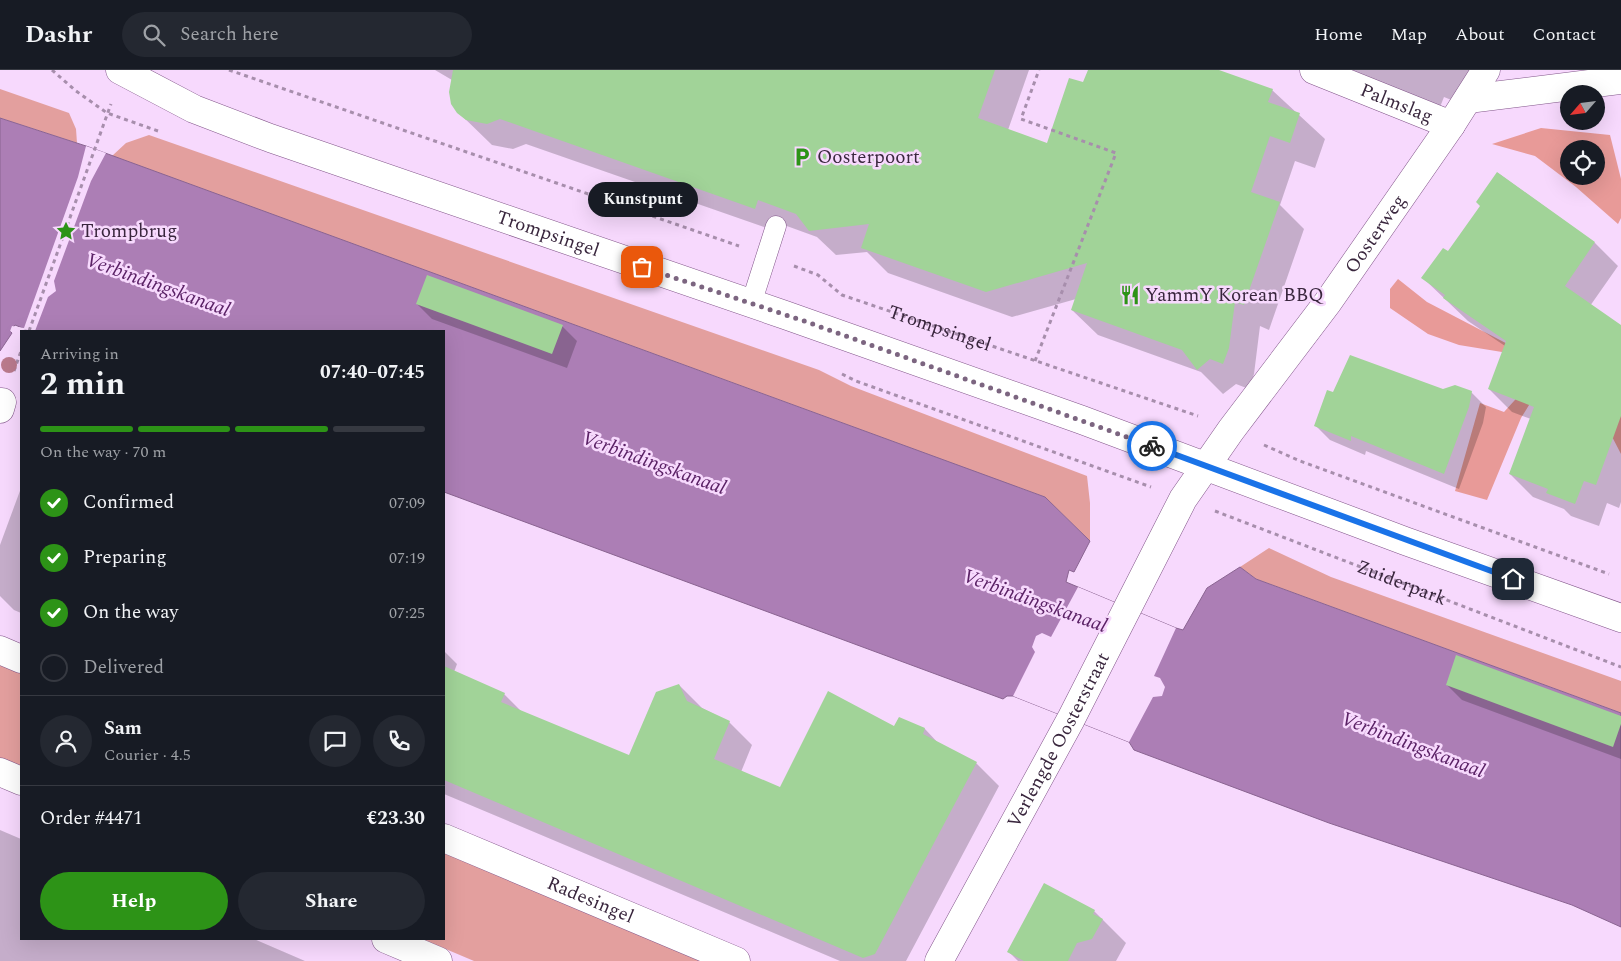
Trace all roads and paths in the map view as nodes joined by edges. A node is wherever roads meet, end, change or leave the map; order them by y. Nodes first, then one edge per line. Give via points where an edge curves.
1 (52, 70) edge
2 (120, 70) edge
3 (229, 70) edge
4 (1039, 70) edge
5 (1314, 70) edge
6 (1486, 70) edge
7 (1620, 84) edge
8 (1468, 99) junction
9 (1451, 125) junction
10 (776, 226) dead end
11 (767, 256) junction
12 (751, 304) junction
13 (29, 330) edge
14 (1035, 361) junction
15 (1231, 430) junction
16 (1206, 466) junction
17 (1183, 499) junction
18 (1612, 576) dead end
19 (1621, 618) edge
20 (0, 650) edge
21 (20, 659) edge
22 (1621, 667) edge
23 (0, 772) edge
24 (20, 781) edge
25 (445, 838) edge
26 (388, 940) edge
27 (438, 961) edge
28 (736, 961) edge
29 (939, 961) edge

1 - 13 path via 107,113
2 - 12 street, Trompsingel via 194,109 270,138
3 - 11 path, Trompsingel
4 - 14 path via 1021,119 1116,153
5 - 9 street, Palmslag
6 - 8 street, Oosterweg
7 - 8 street
8 - 9 street, Oosterweg
9 - 15 street, Oosterweg via 1328,302
10 - 11 lane
11 - 12 lane
11 - 14 path, Trompsingel via 818,275 842,296
12 - 16 street, Trompsingel
14 - 15 path, Trompsingel
15 - 16 street, Oosterweg
15 - 18 path via 1300,461
16 - 17 street, Verlengde Oosterstraat
16 - 19 street
17 - 22 path, Zuiderpark
17 - 29 street, Verlengde Oosterstraat via 1071,719
20 - 21 street
23 - 24 street
25 - 28 street, Radesingel
26 - 27 street

